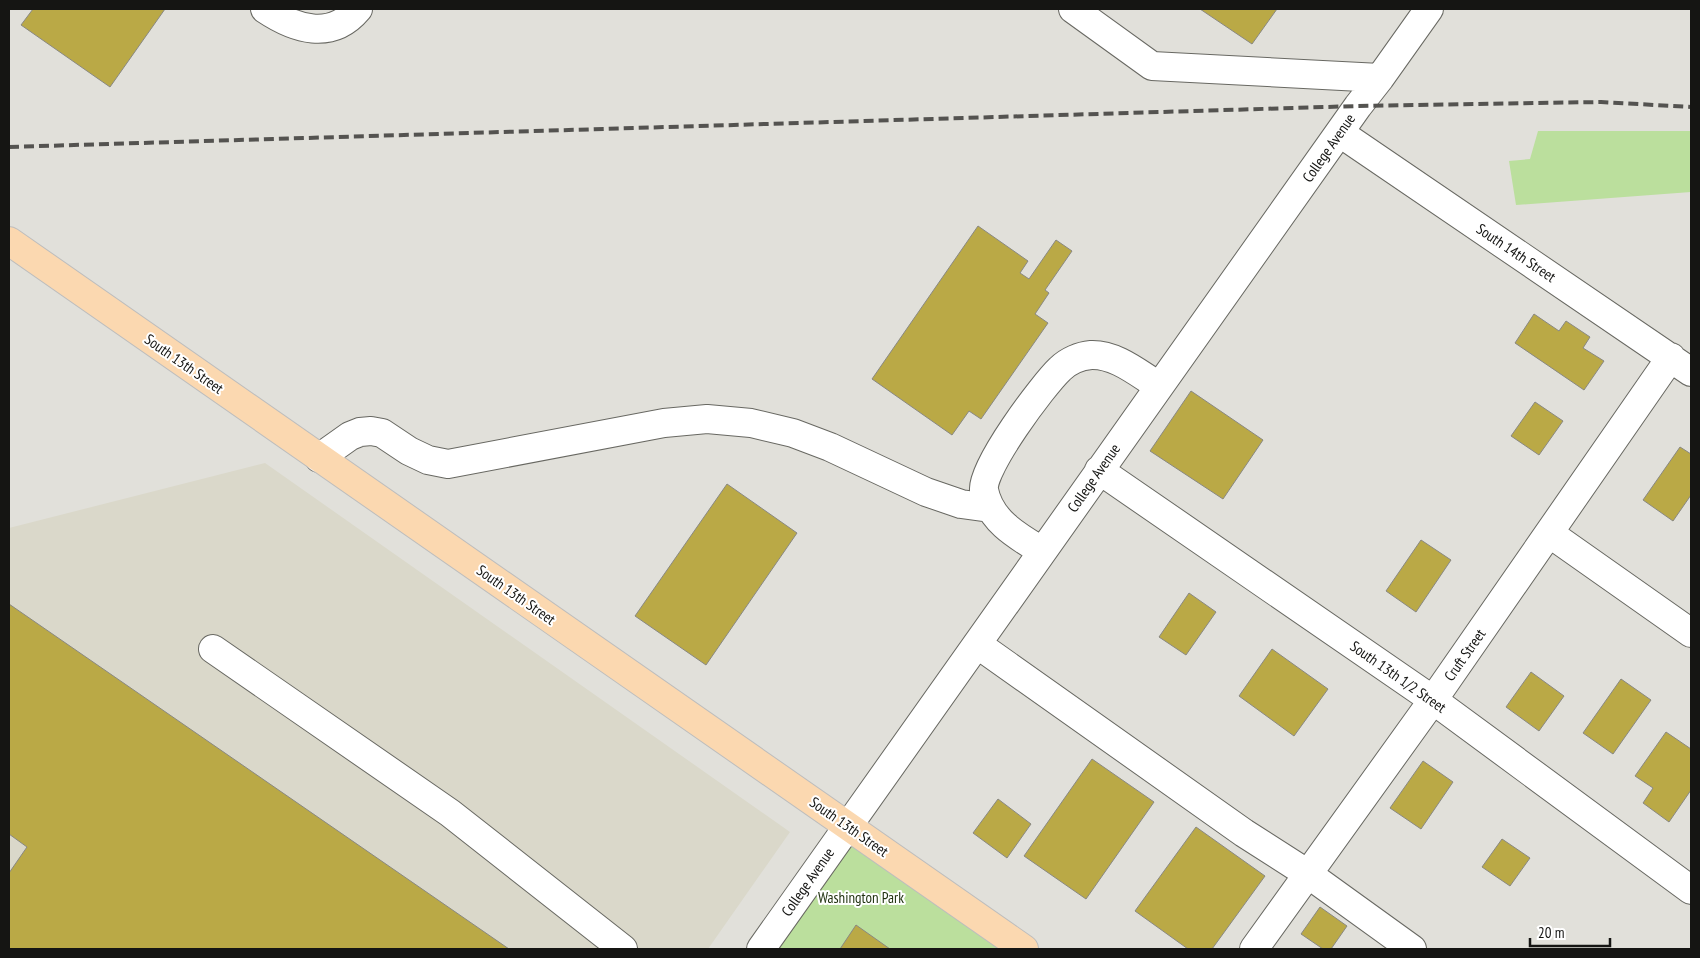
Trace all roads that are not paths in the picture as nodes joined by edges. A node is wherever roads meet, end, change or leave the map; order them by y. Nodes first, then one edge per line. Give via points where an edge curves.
1 (266, 9) edge
2 (358, 9) edge
3 (1073, 9) edge
4 (1429, 9) edge
5 (1380, 78) junction
6 (1340, 134) junction
7 (9, 242) edge
8 (1681, 365) edge
9 (1159, 386) junction
10 (319, 458) junction
11 (1100, 470) junction
12 (990, 508) junction
13 (1549, 533) junction
14 (1042, 551) junction
15 (1691, 633) edge
16 (977, 644) junction
17 (213, 649) dead end
18 (1433, 700) junction
19 (848, 826) junction
20 (1308, 874) junction
21 (1691, 890) edge
22 (623, 949) edge
23 (761, 949) edge
24 (1024, 949) edge
25 (1254, 949) edge
26 (1412, 949) edge

1 - 2 street via 307,30 330,29
3 - 5 street via 1152,66
4 - 5 street, College Avenue
5 - 6 street, College Avenue
6 - 8 street, South 14th Street
6 - 9 street, College Avenue
7 - 10 main road, South 13th Street
8 - 13 street, Cruft Street
9 - 11 street, College Avenue
9 - 12 street via 1112,358 1092,355 1076,358 1061,368 1006,440 988,472 984,488
10 - 12 street via 360,432 382,433 428,460 448,464 644,427 706,419 751,423 793,433 926,492 961,504
10 - 19 main road, South 13th Street
11 - 14 street, College Avenue
11 - 18 street, South 13th 1/2 Street
12 - 14 street via 1006,528
13 - 15 street
13 - 18 street, Cruft Street
14 - 16 street, College Avenue
16 - 19 street, College Avenue
16 - 20 street via 1244,833
17 - 22 street via 450,813
18 - 20 street, Cruft Street
18 - 21 street, South 13th 1/2 Street
19 - 23 street, College Avenue
19 - 24 main road, South 13th Street
20 - 25 street, Cruft Street
20 - 26 street

